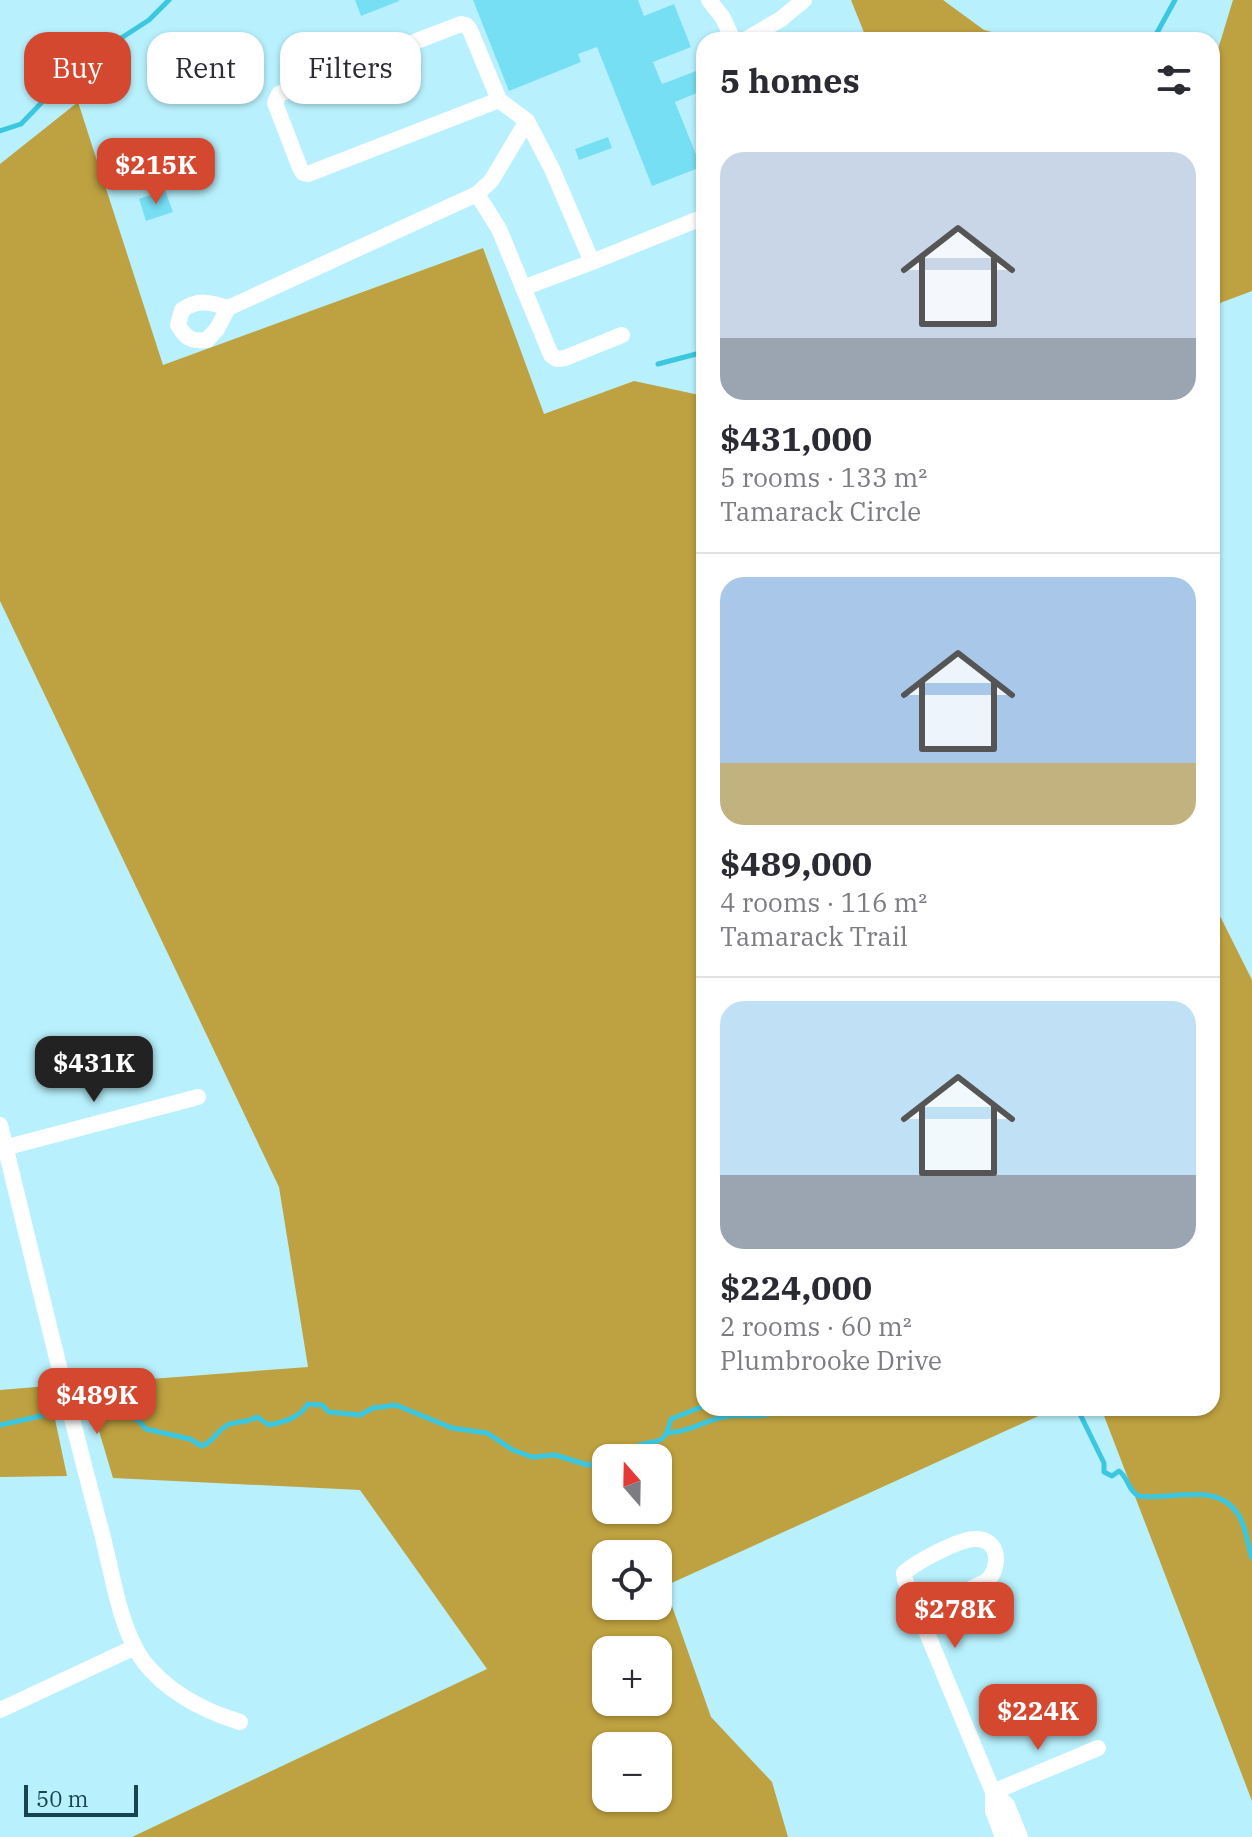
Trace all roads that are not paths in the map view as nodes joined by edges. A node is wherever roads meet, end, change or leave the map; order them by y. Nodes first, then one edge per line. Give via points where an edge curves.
1 (709, 0) edge
2 (804, 0) edge
3 (729, 32) edge
4 (759, 32) edge
5 (499, 100) junction
6 (527, 121) junction
7 (477, 194) junction
8 (696, 220) edge
9 (592, 262) junction
10 (523, 288) junction
11 (228, 308) dead end
12 (622, 335) dead end
13 (198, 1097) dead end
14 (0, 1125) edge
15 (3, 1149) edge
16 (919, 1614) junction
17 (135, 1647) junction
18 (0, 1710) edge
19 (240, 1722) dead end
20 (1098, 1748) dead end
21 (993, 1792) junction
22 (1003, 1837) edge
23 (1020, 1837) edge

1 - 3 street
2 - 4 street
5 - 5 street via 308,174 300,168 275,103 279,94 461,24 470,30
5 - 6 street
6 - 7 street via 491,181
6 - 9 street
7 - 10 street via 499,229
7 - 11 street
8 - 9 street
9 - 10 street
10 - 12 street via 557,359
13 - 15 street
14 - 15 street
15 - 17 street
16 - 16 street via 904,1573 966,1540 980,1539 991,1546 998,1560 995,1574
16 - 21 street
17 - 18 street
17 - 19 street via 179,1694
20 - 21 street
21 - 22 street via 993,1811
21 - 23 street via 1007,1805

